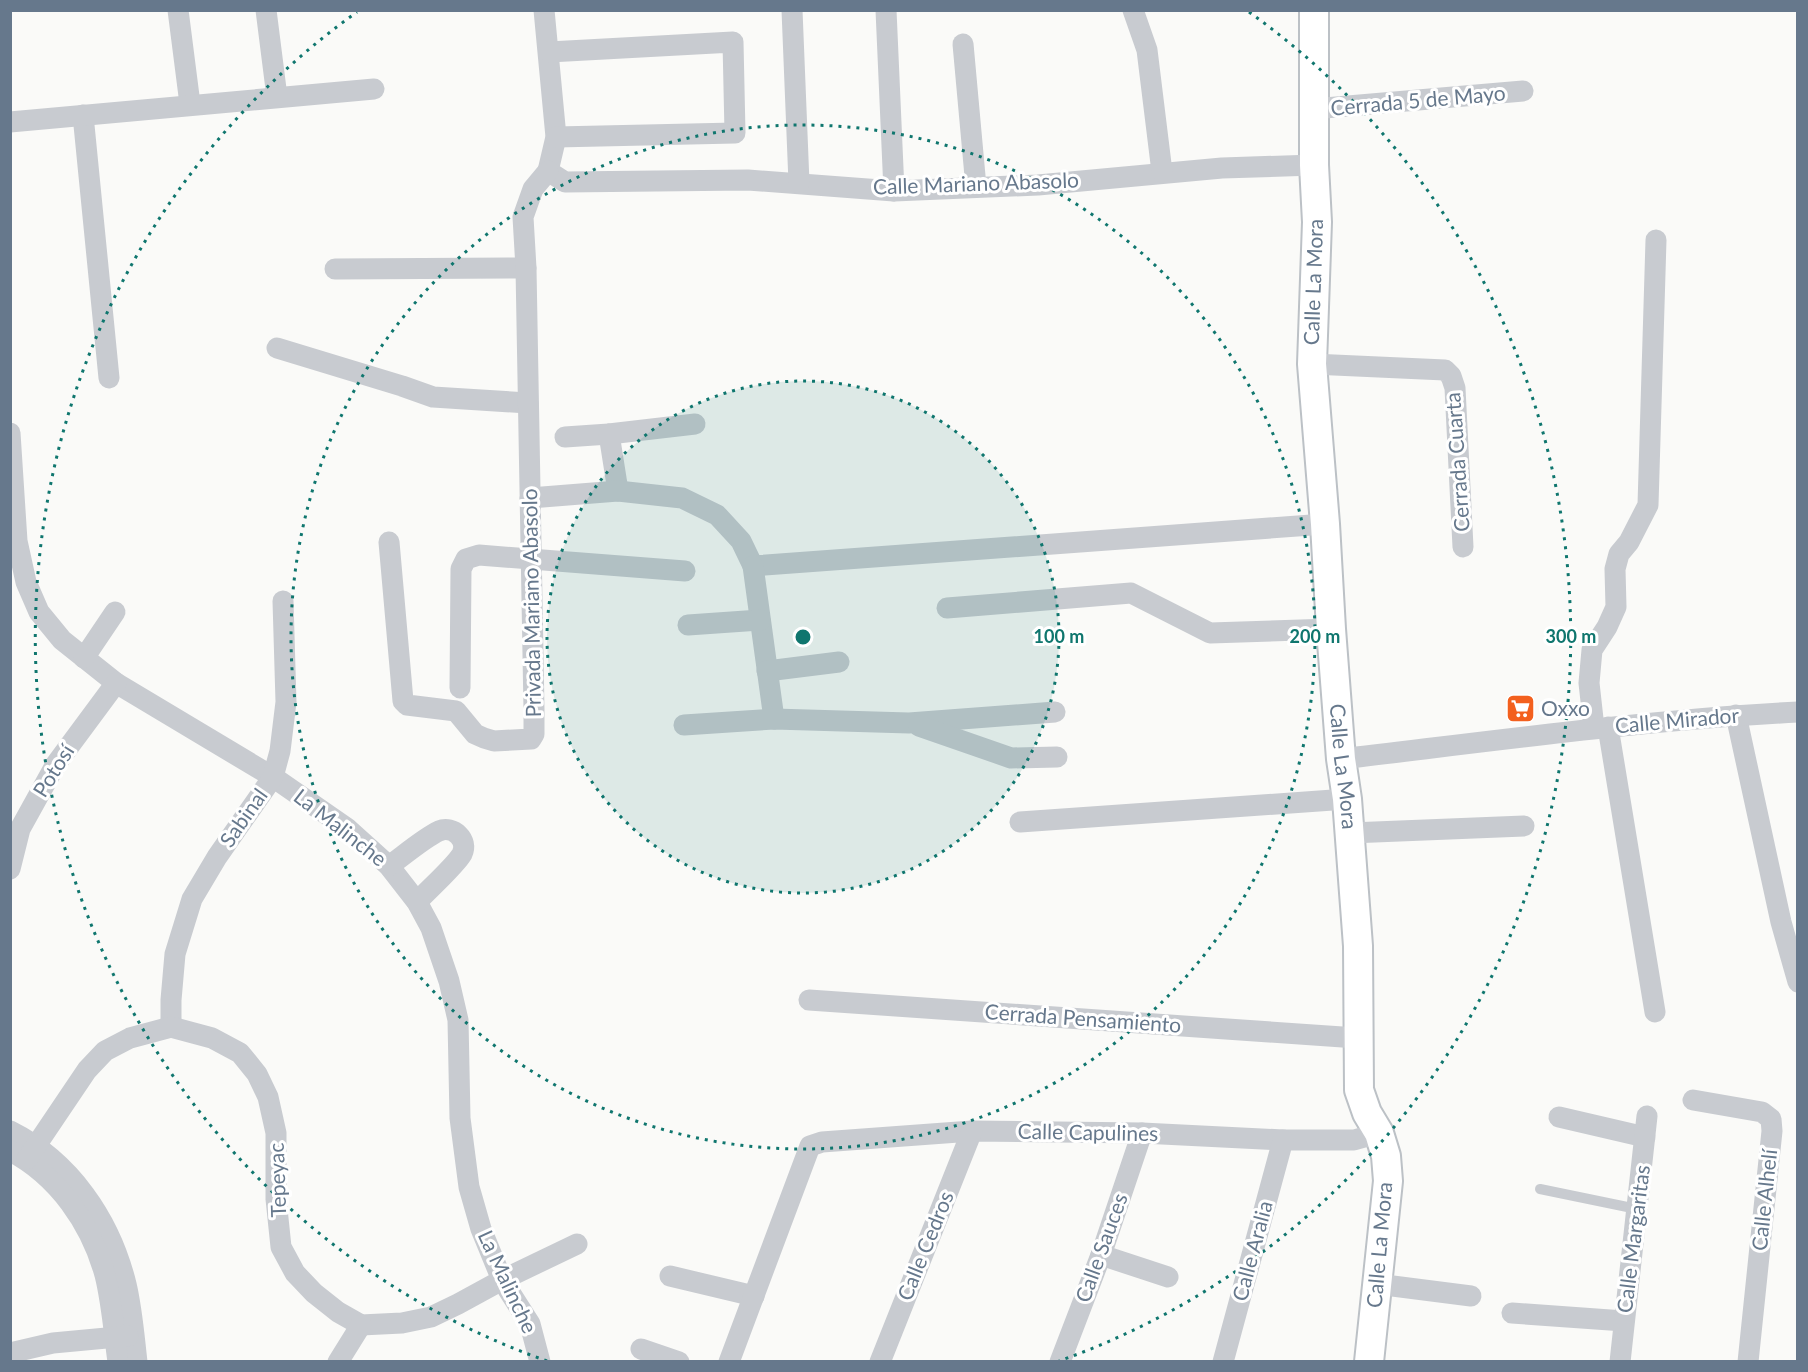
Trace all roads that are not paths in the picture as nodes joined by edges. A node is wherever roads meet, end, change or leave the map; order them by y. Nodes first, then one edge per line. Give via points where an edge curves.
1 (178, 10) edge
2 (266, 10) edge
3 (544, 10) edge
4 (792, 10) edge
5 (886, 10) edge
6 (1133, 10) edge
7 (1314, 10) edge
8 (963, 44) dead end
9 (549, 52) junction
10 (374, 89) dead end
11 (1523, 91) dead end
12 (277, 97) junction
13 (190, 104) junction
14 (1313, 109) junction
15 (83, 115) junction
16 (10, 122) edge
17 (556, 136) junction
18 (1314, 165) junction
19 (1162, 172) junction
20 (557, 177) junction
21 (799, 183) junction
22 (976, 187) junction
23 (894, 191) junction
24 (1656, 240) dead end
25 (526, 268) junction
26 (335, 269) dead end
27 (278, 348) dead end
28 (1312, 364) junction
29 (109, 378) dead end
30 (528, 403) junction
31 (695, 424) dead end
32 (10, 434) edge
33 (609, 434) junction
34 (565, 437) dead end
35 (618, 491) junction
36 (530, 498) junction
37 (1325, 524) junction
38 (389, 542) dead end
39 (1463, 547) dead end
40 (531, 558) junction
41 (753, 566) junction
42 (685, 571) dead end
43 (283, 601) dead end
44 (947, 609) dead end
45 (115, 612) dead end
46 (760, 620) junction
47 (688, 625) dead end
48 (1330, 630) junction
49 (84, 658) junction
50 (839, 662) dead end
51 (767, 671) junction
52 (116, 683) junction
53 (460, 688) dead end
54 (1055, 712) dead end
55 (1797, 712) edge
56 (1736, 715) junction
57 (774, 719) junction
58 (909, 723) junction
59 (684, 725) dead end
60 (1601, 728) junction
61 (1057, 757) dead end
62 (1341, 759) junction
63 (273, 777) junction
64 (1347, 799) junction
65 (1020, 822) dead end
66 (1524, 826) dead end
67 (1350, 833) junction
68 (388, 866) junction
69 (10, 869) edge
70 (417, 902) junction
71 (1789, 919) edge
72 (1797, 982) edge
73 (809, 1000) dead end
74 (1655, 1012) dead end
75 (171, 1027) junction
76 (1357, 1038) junction
77 (1693, 1100) dead end
78 (1559, 1117) dead end
79 (10, 1131) edge
80 (972, 1131) junction
81 (1379, 1132) junction
82 (1142, 1133) junction
83 (1283, 1140) junction
84 (24, 1152) edge
85 (1540, 1189) dead end
86 (1637, 1209) junction
87 (577, 1244) dead end
88 (1101, 1255) junction
89 (670, 1276) dead end
90 (1168, 1277) dead end
91 (502, 1280) junction
92 (1377, 1284) junction
93 (754, 1296) junction
94 (1471, 1296) dead end
95 (1512, 1313) dead end
96 (1624, 1321) junction
97 (361, 1325) junction
98 (124, 1337) junction
99 (641, 1349) dead end
100 (10, 1353) edge
101 (118, 1362) edge
102 (137, 1362) edge
103 (338, 1362) edge
104 (540, 1362) edge
105 (679, 1362) edge
106 (729, 1362) edge
107 (880, 1362) edge
108 (1060, 1362) edge
109 (1223, 1362) edge
110 (1369, 1362) edge
111 (1620, 1362) edge
112 (1748, 1362) edge

1 - 13 street
2 - 12 street
3 - 9 street
4 - 21 street
5 - 23 street
6 - 19 street via 1147,50
7 - 14 street, Calle La Mora
8 - 22 street
9 - 17 street
9 - 17 street via 733,42 735,133
10 - 12 street
11 - 14 street, Cerrada 5 de Mayo
12 - 13 street
13 - 15 street
14 - 18 street, Calle La Mora
15 - 16 street
15 - 29 street
17 - 20 street
18 - 19 street, Calle Mariano Abasolo
18 - 28 street, Calle La Mora via 1317,222
19 - 22 street, Calle Mariano Abasolo
20 - 21 street, Calle Mariano Abasolo
20 - 25 street, Privada Mariano Abasolo via 533,189 523,217
21 - 23 street, Calle Mariano Abasolo
22 - 23 street, Calle Mariano Abasolo
24 - 60 street via 1648,505 1629,543 1618,554 1616,607 1592,650 1589,683
25 - 26 street
25 - 30 street, Privada Mariano Abasolo
27 - 30 street via 433,397
28 - 37 street, Calle La Mora
28 - 39 street, Cerrada Cuarta via 1445,369 1451,376 1455,388
30 - 36 street, Privada Mariano Abasolo
31 - 33 street
32 - 49 street, La Malinche via 17,541 26,582 39,612 62,640
33 - 34 street
33 - 35 street
35 - 36 street
35 - 41 street via 682,498 717,515 741,541
36 - 40 street, Privada Mariano Abasolo
37 - 41 street
37 - 48 street, Calle La Mora
38 - 40 street, Privada Mariano Abasolo via 403,701 407,705 456,711 475,734 494,741 531,739 534,734
40 - 42 street
40 - 53 street via 478,555 466,559 461,569
41 - 46 street
43 - 63 street, Sabinal via 286,702
44 - 48 street via 1131,593 1210,633
45 - 49 street
46 - 47 street
46 - 51 street
48 - 62 street, Calle La Mora
49 - 52 street, La Malinche
50 - 51 street
51 - 57 street
52 - 63 street, La Malinche
52 - 69 street, Potosí via 56,764 20,829
54 - 58 street
55 - 56 street, Calle Mirador
56 - 60 street, Calle Mirador
56 - 71 street
57 - 58 street
57 - 59 street
58 - 61 street via 1011,758
60 - 62 street, Calle Mirador
60 - 74 street
62 - 64 street, Calle La Mora
63 - 68 street, La Malinche via 348,829
63 - 75 street, Sabinal via 192,899 175,954
64 - 65 street
64 - 67 street, Calle La Mora
66 - 67 street
67 - 76 street, Calle La Mora via 1358,946
68 - 70 street, La Malinche
68 - 70 street via 440,831 452,831 461,838 461,855
70 - 91 street, La Malinche via 431,928 458,1020 460,1118 469,1187
71 - 72 street
73 - 76 street, Cerrada Pensamiento
75 - 84 street via 130,1038 105,1051
75 - 97 street, Tepeyac via 212,1038 240,1053 257,1074 268,1096 276,1133 281,1247 295,1273 314,1293
76 - 81 street, Calle La Mora via 1359,1090 1366,1113
77 - 112 street, Calle Alhelí via 1762,1112 1771,1119
78 - 86 street, Calle Margaritas via 1646,1126
79 - 84 street
80 - 82 street, Calle Capulines
80 - 93 street, Calle Capulines via 810,1146
80 - 107 street, Calle Cedros
81 - 83 street, Calle Capulines via 1354,1140
81 - 92 street, Calle La Mora via 1388,1181
82 - 83 street, Calle Capulines
82 - 88 street, Calle Sauces
83 - 109 street, Calle Aralia
84 - 98 street via 74,1179 103,1221 126,1285
85 - 86 lane
86 - 96 street, Calle Margaritas
87 - 91 street
88 - 90 street
88 - 108 street, Calle Sauces
89 - 93 street
91 - 97 street via 431,1317
91 - 104 street, La Malinche via 530,1324
92 - 94 street
92 - 110 street, Calle La Mora
93 - 106 street
95 - 96 street
96 - 111 street, Calle Margaritas
97 - 103 street
98 - 100 street via 53,1343
98 - 101 street
98 - 102 street
99 - 105 street

